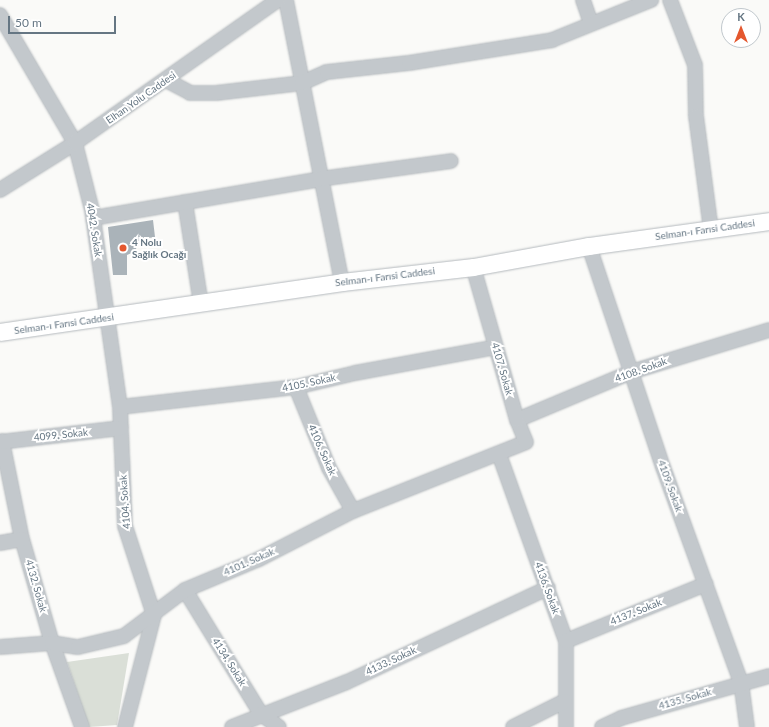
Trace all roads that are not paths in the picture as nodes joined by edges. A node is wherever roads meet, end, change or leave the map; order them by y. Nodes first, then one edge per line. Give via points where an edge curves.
1 (278, 0) edge
2 (286, 0) edge
3 (583, 0) edge
4 (651, 0) edge
5 (670, 0) edge
6 (0, 15) edge
7 (591, 23) junction
8 (166, 80) junction
9 (302, 83) junction
10 (75, 143) junction
11 (451, 161) dead end
12 (320, 179) junction
13 (0, 190) edge
14 (185, 202) junction
15 (93, 218) junction
16 (769, 221) edge
17 (711, 230) junction
18 (589, 246) junction
19 (473, 267) junction
20 (342, 282) junction
21 (201, 304) junction
22 (107, 318) junction
23 (769, 330) edge
24 (0, 332) edge
25 (496, 347) junction
26 (631, 372) junction
27 (296, 387) junction
28 (120, 407) junction
29 (517, 420) junction
30 (121, 428) junction
31 (1, 442) edge
32 (499, 454) junction
33 (353, 511) junction
34 (22, 539) junction
35 (0, 543) edge
36 (706, 584) junction
37 (548, 588) junction
38 (185, 590) junction
39 (154, 615) junction
40 (566, 641) junction
41 (52, 643) junction
42 (0, 647) edge
43 (769, 676) edge
44 (741, 682) junction
45 (565, 702) junction
46 (261, 714) junction
47 (82, 727) edge
48 (125, 727) edge
49 (232, 727) edge
50 (279, 727) edge
51 (513, 727) edge
52 (566, 727) edge
53 (602, 727) edge
54 (747, 727) edge

1 - 8 street, Elhan Yolu Caddesi
2 - 9 street
3 - 7 street
4 - 7 street
5 - 17 street via 695,65 696,116
6 - 10 street, 4042. Sokak
7 - 9 street via 552,40 409,63 327,72
8 - 9 street via 190,93 216,93
8 - 10 street, Elhan Yolu Caddesi
9 - 12 street
10 - 13 street, Elhan Yolu Caddesi
10 - 15 street, 4042. Sokak
11 - 12 street
12 - 14 street
12 - 20 street
14 - 15 street
14 - 21 street
15 - 22 street, 4042. Sokak
16 - 17 main road, Selman-ı Farısi Caddesi
17 - 18 main road, Selman-ı Farısi Caddesi
18 - 19 main road, Selman-ı Farısi Caddesi
18 - 26 street, 4109. Sokak
19 - 20 main road, Selman-ı Farısi Caddesi
19 - 25 street, 4107. Sokak
20 - 21 main road, Selman-ı Farısi Caddesi
21 - 22 main road, Selman-ı Farısi Caddesi
22 - 24 main road, Selman-ı Farısi Caddesi
22 - 28 street, 4104. Sokak
23 - 26 street, 4108. Sokak
25 - 27 street, 4105. Sokak via 355,373
25 - 29 street, 4107. Sokak
26 - 29 street, 4108. Sokak
26 - 36 street, 4109. Sokak
27 - 28 street, 4105. Sokak
27 - 33 street, 4106. Sokak via 329,468
28 - 30 street, 4104. Sokak
29 - 32 street, 4107. Sokak via 526,442
30 - 31 street, 4099. Sokak
30 - 39 street, 4104. Sokak via 125,526
31 - 34 street, 4132. Sokak
32 - 33 street, 4101. Sokak
32 - 37 street, 4136. Sokak
33 - 38 street, 4101. Sokak via 259,559
34 - 35 street
34 - 41 street, 4132. Sokak
36 - 40 street, 4137. Sokak
36 - 44 street, 4109. Sokak via 729,655
37 - 40 street, 4136. Sokak
37 - 46 street, 4133. Sokak via 347,682
38 - 39 street, 4101. Sokak
38 - 46 street, 4134. Sokak
39 - 41 street, 4101. Sokak via 124,636 78,647
39 - 48 street
40 - 45 street, 4136. Sokak
41 - 42 street, 4101. Sokak
41 - 47 street, 4132. Sokak
43 - 44 street, 4135. Sokak
44 - 53 street, 4135. Sokak via 621,718
44 - 54 street, 4109. Sokak
45 - 51 street
45 - 52 street, 4136. Sokak
46 - 49 street, 4133. Sokak
46 - 50 street, 4134. Sokak

